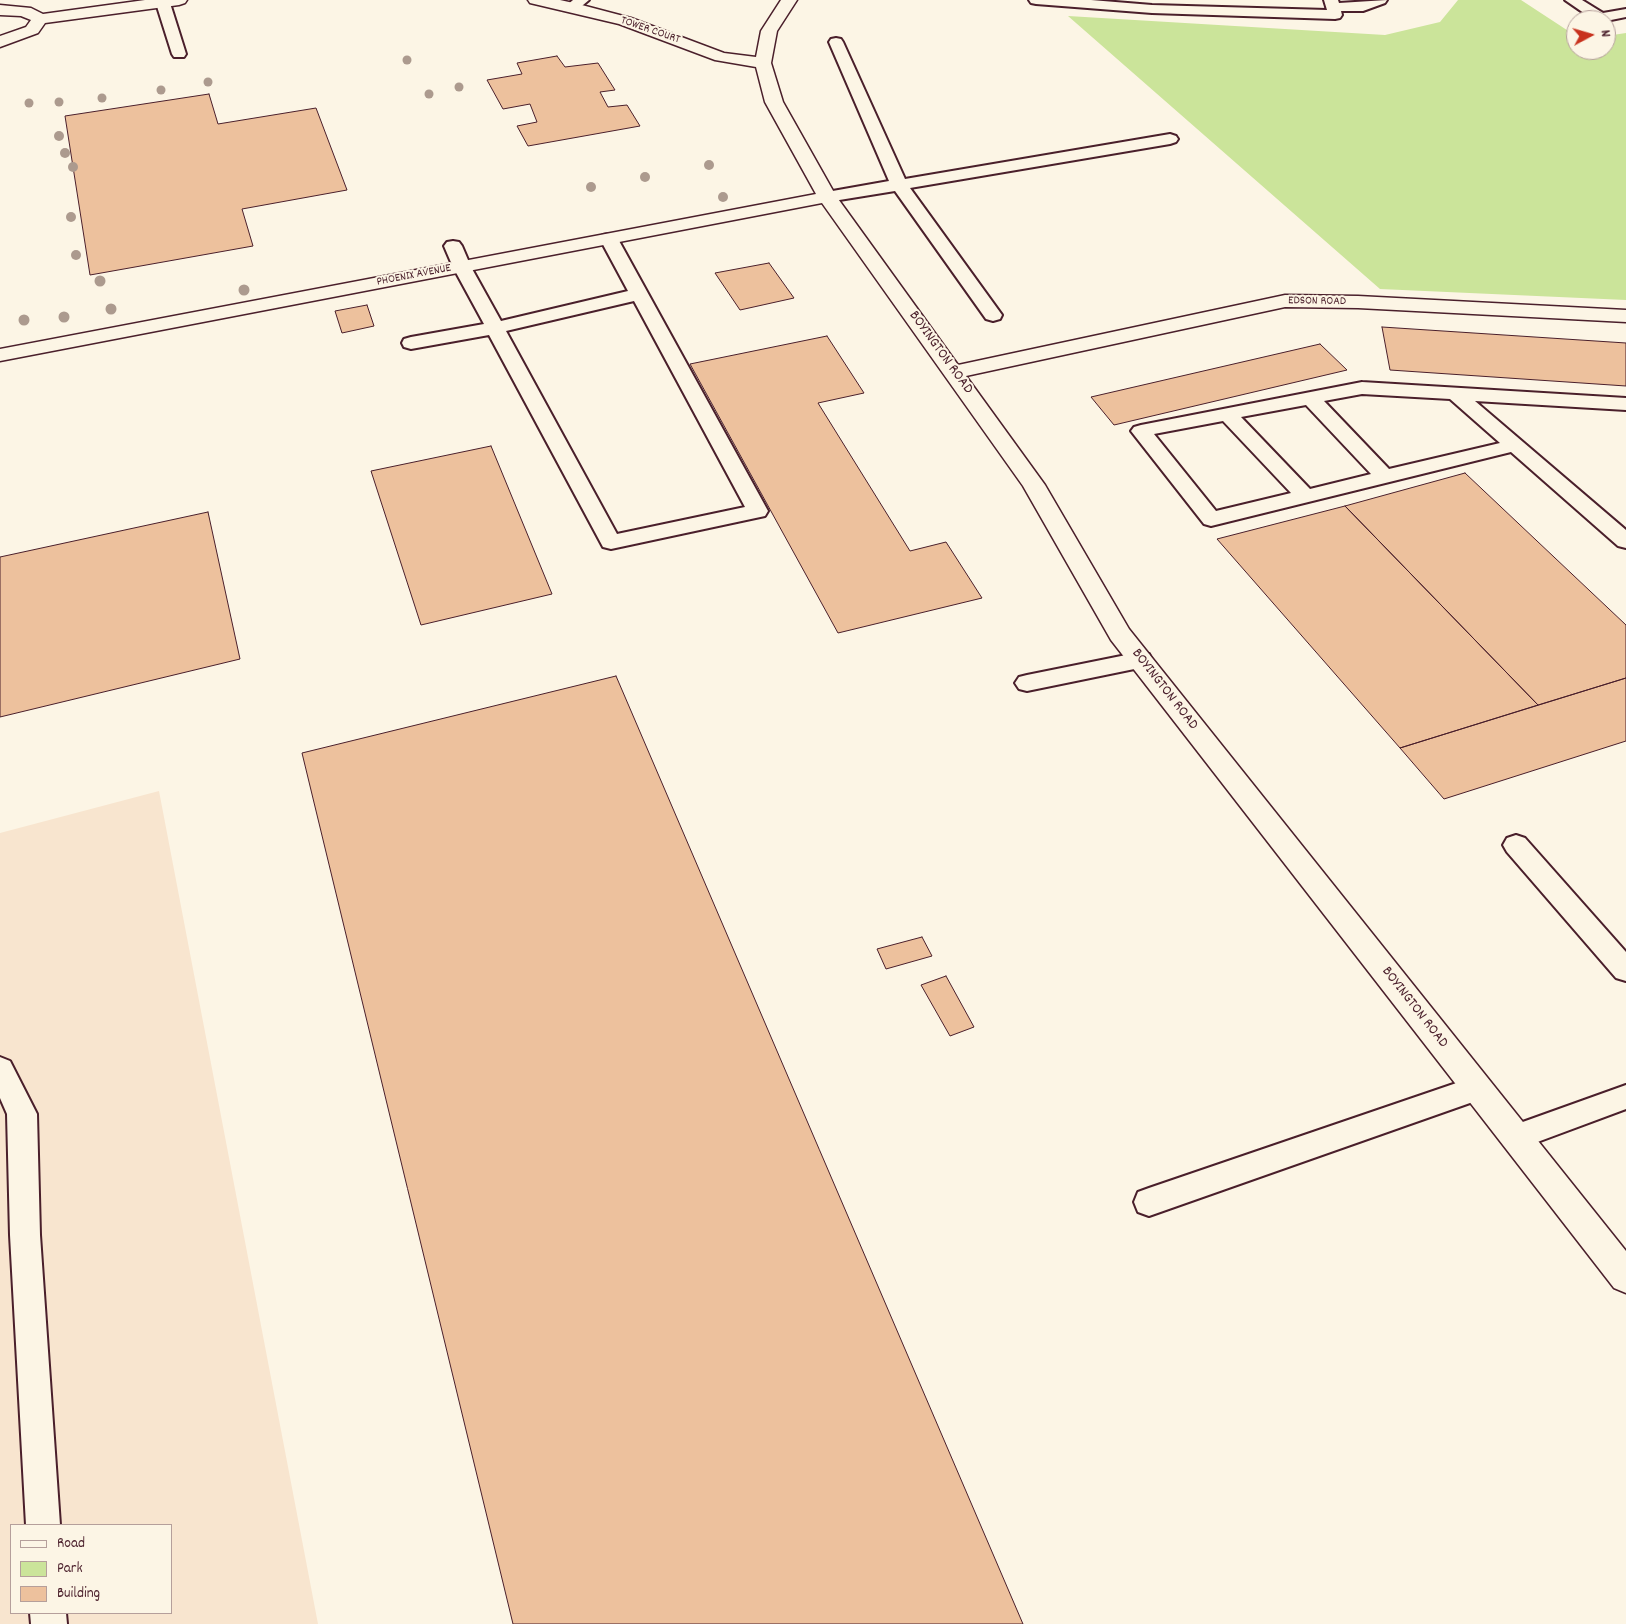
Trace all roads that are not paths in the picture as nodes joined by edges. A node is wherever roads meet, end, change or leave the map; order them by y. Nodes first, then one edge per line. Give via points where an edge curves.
1 (536, 0) edge
2 (789, 0) edge
3 (1036, 0) edge
4 (1380, 0) edge
5 (1572, 0) edge
6 (168, 1) edge
7 (1100, 2) edge
8 (577, 3) edge
9 (1332, 4) edge
10 (0, 10) edge
11 (1626, 13) edge
12 (40, 19) junction
13 (0, 42) edge
14 (836, 42) dead end
15 (179, 54) dead end
16 (763, 63) junction
17 (1170, 139) dead end
18 (899, 185) junction
19 (827, 197) junction
20 (609, 238) junction
21 (453, 246) dead end
22 (462, 267) junction
23 (639, 294) junction
24 (993, 315) dead end
25 (1626, 316) edge
26 (495, 328) junction
27 (411, 343) dead end
28 (0, 355) edge
29 (955, 372) junction
30 (1457, 395) junction
31 (1310, 398) junction
32 (1626, 404) edge
33 (1227, 414) junction
34 (1515, 444) junction
35 (1384, 476) junction
36 (1305, 496) junction
37 (1626, 541) edge
38 (1140, 660) junction
39 (1027, 683) dead end
40 (1516, 845) dead end
41 (1626, 970) edge
42 (0, 1069) edge
43 (1477, 1088) junction
44 (1626, 1097) edge
45 (1516, 1137) junction
46 (1149, 1202) dead end
47 (1626, 1277) edge
48 (43, 1524) edge

1 - 8 street, TOWER COURT
2 - 16 street via 769,31
3 - 7 lane
4 - 9 lane via 1363,7
5 - 11 lane via 1601,18
6 - 12 street
6 - 15 lane
7 - 9 lane via 1152,9 1335,15
8 - 16 street, TOWER COURT via 722,57
10 - 12 street via 26,12
12 - 13 street via 32,30
14 - 18 lane
16 - 19 street, BOYINGTON ROAD via 774,102
17 - 18 lane
18 - 19 lane
18 - 24 lane
19 - 20 street, PHOENIX AVENUE
19 - 29 street, BOYINGTON ROAD
20 - 22 street, PHOENIX AVENUE
20 - 23 lane
21 - 22 lane
22 - 26 lane
22 - 28 street, PHOENIX AVENUE
23 - 26 lane
23 - 26 lane via 758,511 611,542
25 - 29 street, EDSON ROAD via 1285,301
26 - 27 lane
29 - 38 street, BOYINGTON ROAD via 1034,485 1120,634
30 - 31 lane via 1362,388
30 - 32 lane
30 - 34 lane
31 - 33 lane
31 - 35 lane
33 - 36 lane
33 - 36 lane via 1141,431 1211,519
34 - 35 lane
34 - 37 lane
35 - 36 lane
38 - 39 lane
38 - 43 street, BOYINGTON ROAD
40 - 41 lane
42 - 48 lane via 22,1114 25,1235
43 - 45 street, BOYINGTON ROAD
43 - 46 lane
44 - 45 lane
45 - 47 street, BOYINGTON ROAD

